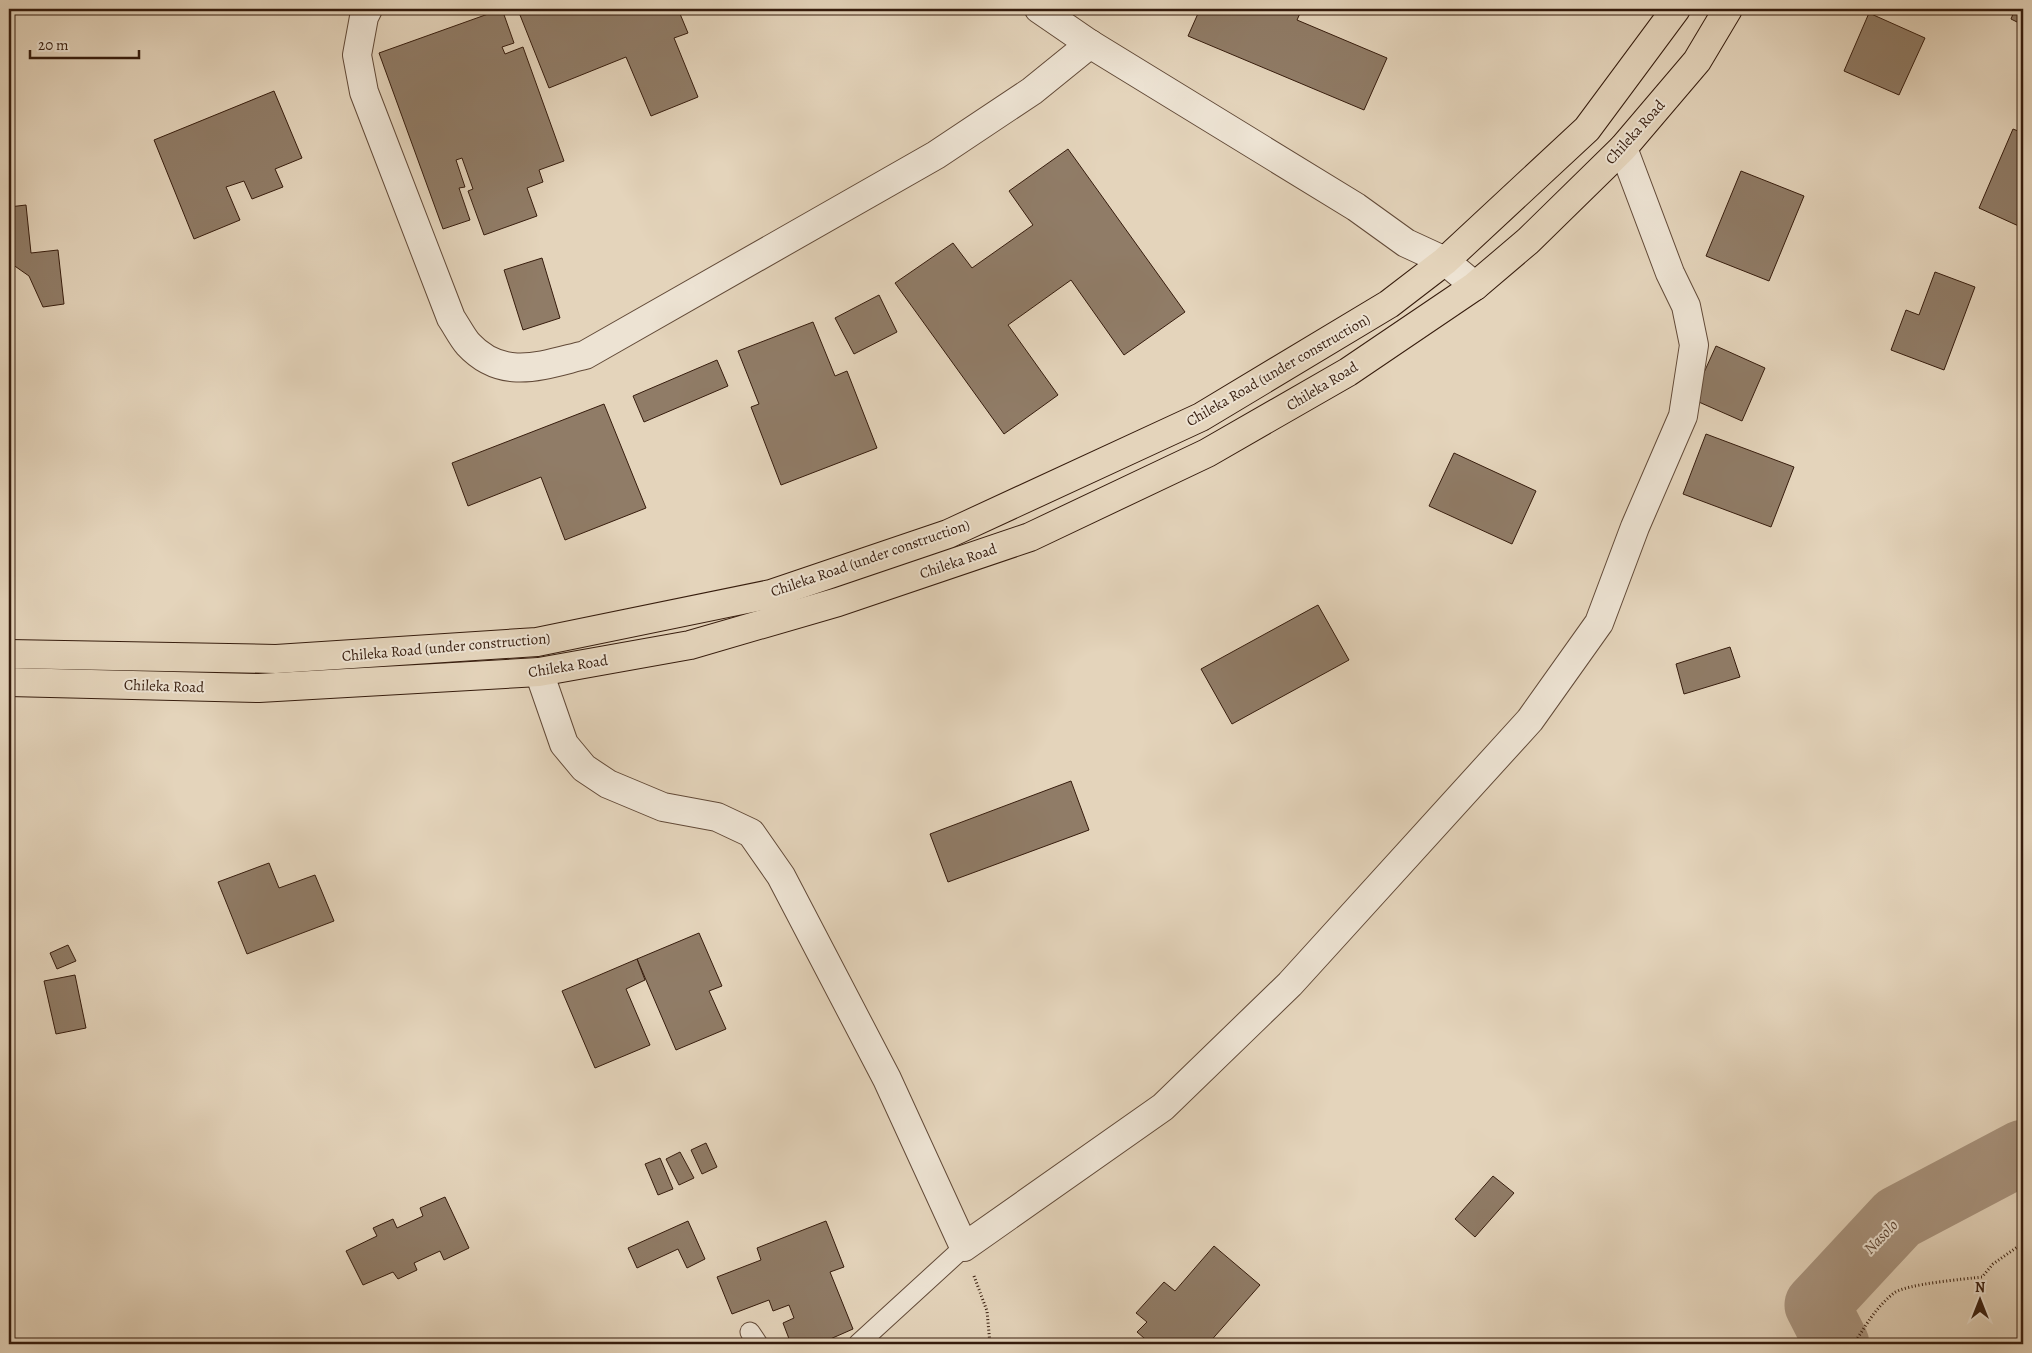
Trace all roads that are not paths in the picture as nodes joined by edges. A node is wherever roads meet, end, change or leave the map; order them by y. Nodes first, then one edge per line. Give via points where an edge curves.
1 (368, 9) edge
2 (1676, 9) edge
3 (1728, 9) edge
4 (1050, 12) edge
5 (1090, 44) junction
6 (1623, 148) junction
7 (1445, 261) junction
8 (1475, 286) junction
9 (9, 654) edge
10 (539, 672) junction
11 (9, 682) edge
12 (964, 1247) junction
13 (858, 1344) edge

1 - 5 street via 357,55 364,92 451,318 468,345 495,364 528,369 585,355 936,155 1032,91
2 - 7 highway, Chileka Road (under construction) via 1586,129
3 - 6 highway, Chileka Road via 1697,61
4 - 5 street
5 - 7 street via 1356,207 1406,243
6 - 8 highway, Chileka Road via 1528,241
6 - 12 street via 1670,273 1686,306 1694,345 1682,416 1599,623 1530,720 1290,984 1163,1107
7 - 8 street
7 - 9 highway, Chileka Road (under construction) via 1389,304 1202,417 948,534 771,594 536,642 276,660
8 - 10 highway, Chileka Road via 1348,372 1207,453 1030,537 838,602 690,645
10 - 11 highway, Chileka Road via 259,688
10 - 12 street via 564,744 584,768 608,784 663,807 718,817 751,832 781,876 887,1079
12 - 13 lane

